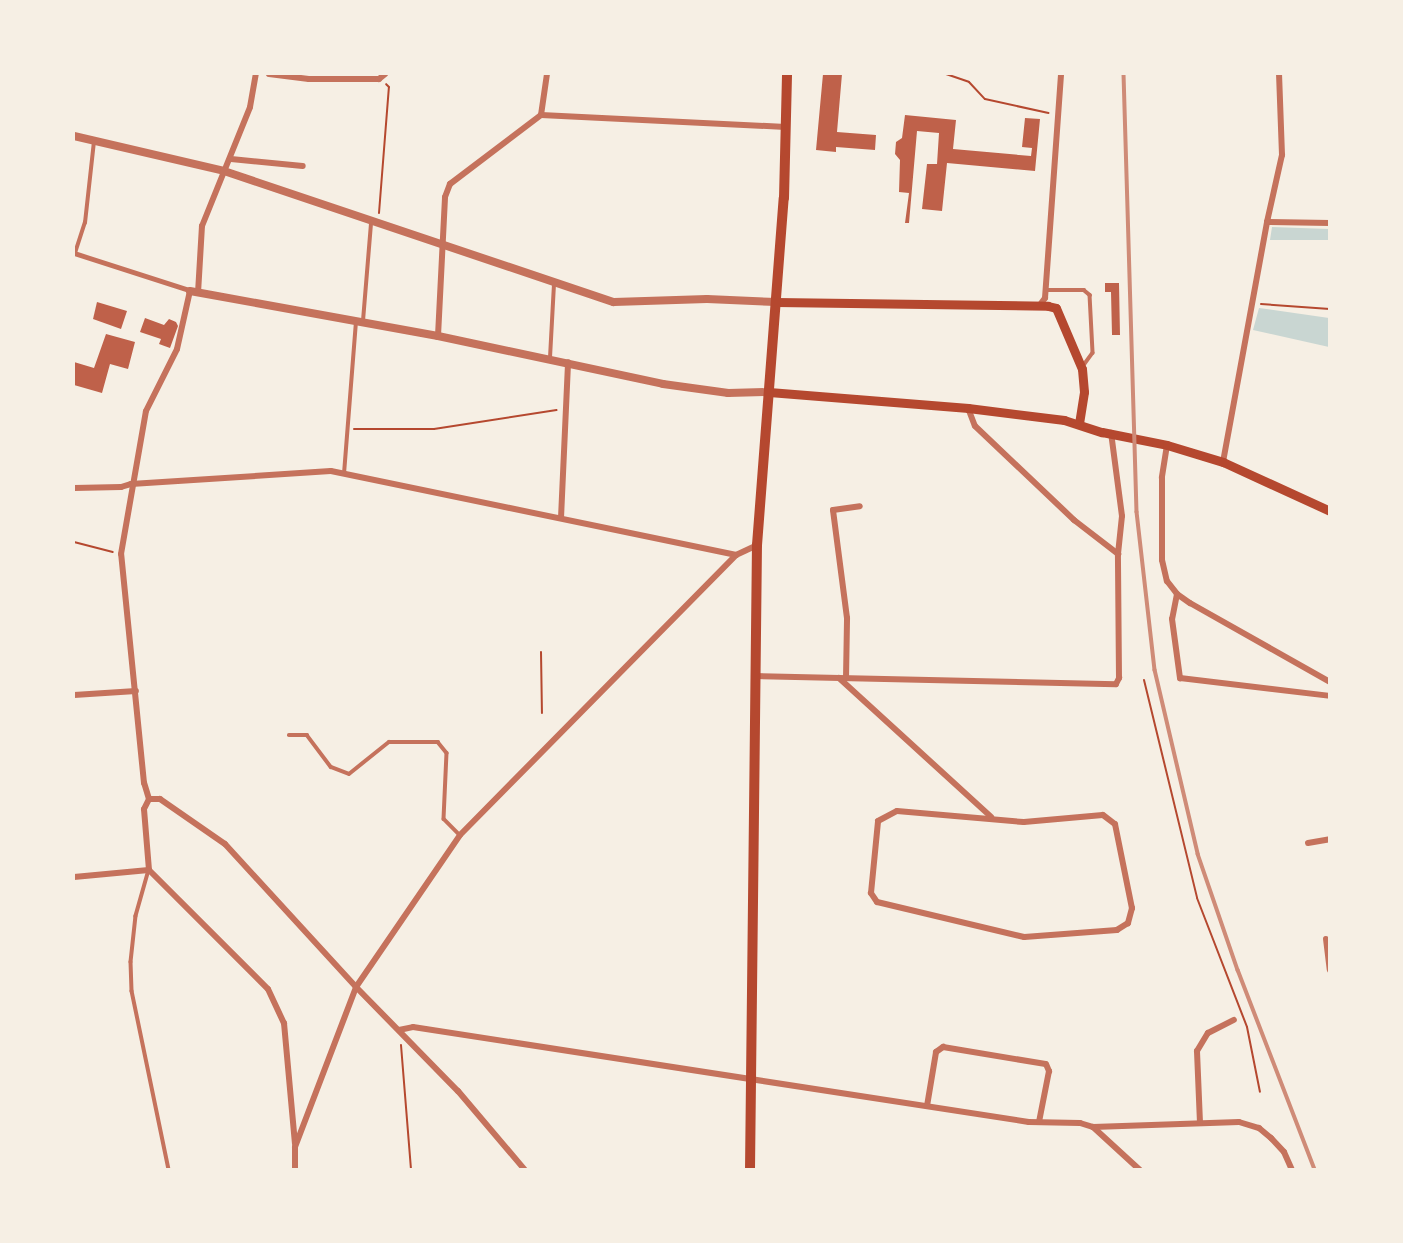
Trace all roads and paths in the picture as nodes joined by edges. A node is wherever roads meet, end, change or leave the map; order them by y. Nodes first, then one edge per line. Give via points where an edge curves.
1 (257, 74) edge
2 (269, 74) edge
3 (547, 74) edge
4 (787, 74) edge
5 (946, 74) edge
6 (1279, 74) edge
7 (384, 75) edge
8 (1057, 75) edge
9 (1056, 113) junction
10 (541, 115) junction
11 (787, 127) junction
12 (74, 136) edge
13 (94, 140) junction
14 (231, 159) junction
15 (303, 166) dead end
16 (224, 171) junction
17 (1266, 222) junction
18 (1329, 223) edge
19 (375, 224) junction
20 (443, 242) junction
21 (74, 253) edge
22 (555, 282) junction
23 (196, 290) junction
24 (1046, 290) junction
25 (776, 302) junction
26 (1252, 304) junction
27 (1040, 306) junction
28 (1329, 309) edge
29 (359, 321) junction
30 (438, 336) junction
31 (550, 358) junction
32 (568, 362) junction
33 (1082, 369) junction
34 (769, 391) junction
35 (968, 408) junction
36 (565, 409) junction
37 (1079, 423) junction
38 (349, 429) junction
39 (1111, 433) junction
40 (1167, 444) junction
41 (1223, 462) junction
42 (344, 474) junction
43 (131, 484) junction
44 (74, 488) edge
45 (860, 506) dead end
46 (1329, 511) edge
47 (561, 518) junction
48 (74, 542) edge
49 (757, 545) junction
50 (121, 554) junction
51 (1118, 554) junction
52 (736, 555) junction
53 (1177, 594) junction
54 (541, 652) dead end
55 (755, 676) junction
56 (842, 678) junction
57 (1144, 680) dead end
58 (1329, 682) edge
59 (136, 691) junction
60 (74, 695) edge
61 (1329, 696) edge
62 (542, 712) dead end
63 (289, 735) dead end
64 (149, 799) junction
65 (993, 818) junction
66 (460, 835) junction
67 (1329, 839) edge
68 (1308, 843) dead end
69 (149, 870) junction
70 (74, 877) edge
71 (1326, 939) dead end
72 (1329, 970) edge
73 (356, 987) junction
74 (1234, 1020) dead end
75 (399, 1030) junction
76 (751, 1078) junction
77 (1260, 1092) dead end
78 (927, 1106) junction
79 (1039, 1122) junction
80 (1200, 1123) junction
81 (1093, 1128) junction
82 (295, 1147) junction
83 (169, 1170) edge
84 (295, 1170) edge
85 (411, 1170) edge
86 (525, 1170) edge
87 (750, 1170) edge
88 (1140, 1170) edge
89 (1292, 1170) edge

1 - 14 street
2 - 7 street via 309,79
3 - 10 street
4 - 11 main road
5 - 9 path via 969,82 985,99
6 - 17 street via 1282,155
7 - 19 path via 388,88
8 - 9 street
9 - 24 street
10 - 11 street
10 - 20 street via 450,184
11 - 25 main road
12 - 13 street
13 - 16 street
13 - 21 lane via 85,223
14 - 15 street
14 - 16 street
16 - 19 street
16 - 23 street via 202,226
17 - 18 street
17 - 26 street
19 - 20 street
19 - 29 lane
20 - 22 street
20 - 30 street
21 - 23 street
22 - 25 street via 614,302
22 - 31 lane
23 - 29 street
23 - 43 street via 177,349 146,411
24 - 27 street
24 - 33 lane via 1084,290 1090,295 1093,353
25 - 27 main road
25 - 34 main road
26 - 28 path
26 - 41 street
27 - 33 main road via 1060,313
29 - 30 street
29 - 38 lane
30 - 31 street
31 - 32 street
32 - 34 street via 663,384 759,394
32 - 36 street
33 - 37 main road
34 - 35 main road
34 - 49 main road
35 - 37 main road
35 - 51 street via 975,426 1074,520
36 - 38 path via 434,429
36 - 47 street
37 - 39 main road
38 - 42 lane
39 - 40 main road
39 - 51 street via 1122,516
40 - 41 main road
40 - 53 street via 1162,478 1162,560 1167,581
41 - 46 main road
42 - 43 street via 331,471
42 - 47 street
43 - 44 street
43 - 50 street
45 - 56 street via 833,510 847,618
47 - 52 street
48 - 50 path
49 - 52 street
49 - 55 main road
50 - 59 street
51 - 56 street via 1116,684
52 - 66 street
53 - 58 street
53 - 61 street via 1172,619 1180,678
54 - 62 path
55 - 56 street
55 - 76 main road
56 - 65 street
57 - 77 path via 1196,898 1247,1027
59 - 60 street
59 - 64 street
63 - 66 lane via 307,735 331,766 349,774 389,742 438,742 447,753 444,819
64 - 69 street via 145,809
64 - 73 street via 160,799 225,844
65 - 65 street via 897,811 878,821 872,893 877,902 1024,937 1117,930 1128,923 1132,908 1115,824 1103,815 1024,822
66 - 73 street
67 - 68 street
69 - 70 street
69 - 82 street via 268,989 284,1023
69 - 83 lane via 136,916 132,991
71 - 72 street
73 - 75 street
73 - 82 street
74 - 80 street via 1208,1032 1197,1051
75 - 76 street via 413,1027
75 - 85 path
75 - 86 street
76 - 78 street
76 - 87 main road
78 - 79 street
78 - 79 street via 936,1052 943,1046 1045,1064 1049,1071
79 - 81 street via 1080,1123
80 - 81 street
80 - 89 street via 1239,1122 1259,1128 1284,1152
81 - 88 street
82 - 84 street

